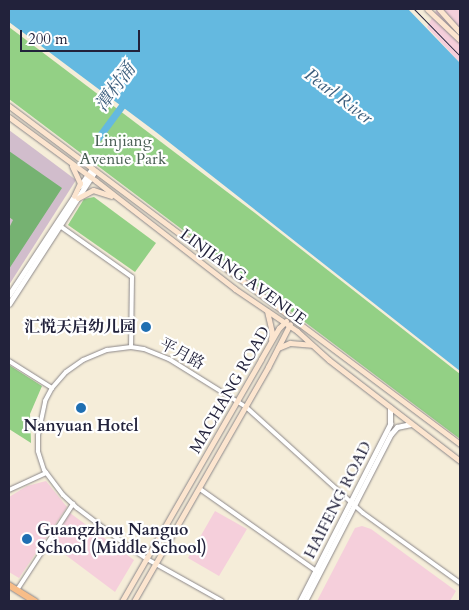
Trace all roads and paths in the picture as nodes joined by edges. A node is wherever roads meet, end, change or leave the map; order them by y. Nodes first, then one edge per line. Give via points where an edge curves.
1 (427, 9) edge
2 (439, 9) edge
3 (460, 32) edge
4 (460, 40) edge
5 (9, 106) edge
6 (9, 117) edge
7 (69, 162) junction
8 (94, 170) junction
9 (89, 176) junction
10 (76, 197) junction
11 (121, 201) junction
12 (143, 206) junction
13 (137, 213) junction
14 (60, 226) junction
15 (239, 280) junction
16 (235, 289) junction
17 (9, 295) edge
18 (9, 304) edge
19 (268, 311) junction
20 (290, 318) junction
21 (284, 323) junction
22 (290, 326) junction
23 (271, 342) junction
24 (314, 346) junction
25 (131, 347) junction
26 (278, 348) junction
27 (336, 352) junction
28 (9, 360) edge
29 (329, 360) junction
30 (52, 388) junction
31 (237, 402) junction
32 (246, 407) junction
33 (390, 408) junction
34 (411, 424) junction
35 (460, 444) edge
36 (460, 461) edge
37 (46, 473) junction
38 (200, 489) junction
39 (9, 490) edge
40 (73, 504) junction
41 (353, 504) junction
42 (147, 559) junction
43 (156, 564) junction
44 (318, 572) junction
45 (460, 583) edge
46 (9, 585) edge
47 (17, 590) junction
48 (35, 601) edge
49 (122, 601) edge
50 (134, 601) edge
51 (222, 601) edge
52 (300, 601) edge
53 (305, 601) edge

1 - 4 main road
2 - 3 main road
5 - 8 main road, LINJIANG AVENUE
6 - 7 main road, LINJIANG AVENUE
7 - 9 main road, LINJIANG AVENUE
7 - 10 main road via 80,180
8 - 9 street
8 - 12 main road, LINJIANG AVENUE
9 - 10 street
9 - 11 main road, LINJIANG AVENUE
10 - 11 main road via 99,190
10 - 14 street
10 - 17 street
11 - 13 main road, LINJIANG AVENUE
12 - 13 main road via 138,206
12 - 15 main road, LINJIANG AVENUE
13 - 16 main road, LINJIANG AVENUE
14 - 18 street
14 - 25 street via 132,277
15 - 16 main road via 240,287
15 - 20 main road, LINJIANG AVENUE
16 - 19 main road, LINJIANG AVENUE
19 - 21 main road, LINJIANG AVENUE
19 - 23 main road
20 - 21 main road, MACHANG ROAD
20 - 22 main road, MACHANG ROAD
20 - 27 main road, LINJIANG AVENUE
21 - 22 main road, LINJIANG AVENUE
21 - 23 main road, MACHANG ROAD
22 - 24 main road, LINJIANG AVENUE
22 - 26 main road, MACHANG ROAD
23 - 26 main road via 276,342
23 - 31 main road, MACHANG ROAD
24 - 26 main road via 290,343
24 - 29 main road, LINJIANG AVENUE
25 - 30 street, 平月路 via 108,350 83,360
25 - 31 street, 平月路 via 169,359
26 - 32 main road, MACHANG ROAD
27 - 29 main road via 329,352
27 - 35 main road, LINJIANG AVENUE
28 - 30 street
29 - 33 main road, LINJIANG AVENUE
30 - 37 street, 平月路 via 45,401 38,435 38,451
31 - 32 street, 平月路
31 - 42 main road, MACHANG ROAD
32 - 38 main road, MACHANG ROAD
32 - 41 street, 平月路
33 - 34 main road, LINJIANG AVENUE
33 - 41 street, HAIFENG ROAD via 390,424
34 - 36 main road, LINJIANG AVENUE
34 - 41 street, HAIFENG ROAD via 394,429
37 - 39 street
37 - 40 street, 平月路
38 - 43 main road, MACHANG ROAD
38 - 44 street
40 - 42 street, 平月路
40 - 47 street
41 - 44 street, HAIFENG ROAD
41 - 45 street, 平月路
42 - 43 street, 平月路
42 - 49 main road, MACHANG ROAD
43 - 50 main road, MACHANG ROAD
43 - 51 street, 平月路
44 - 52 street, HAIFENG ROAD
44 - 53 street, HAIFENG ROAD
46 - 47 main road
47 - 48 main road

